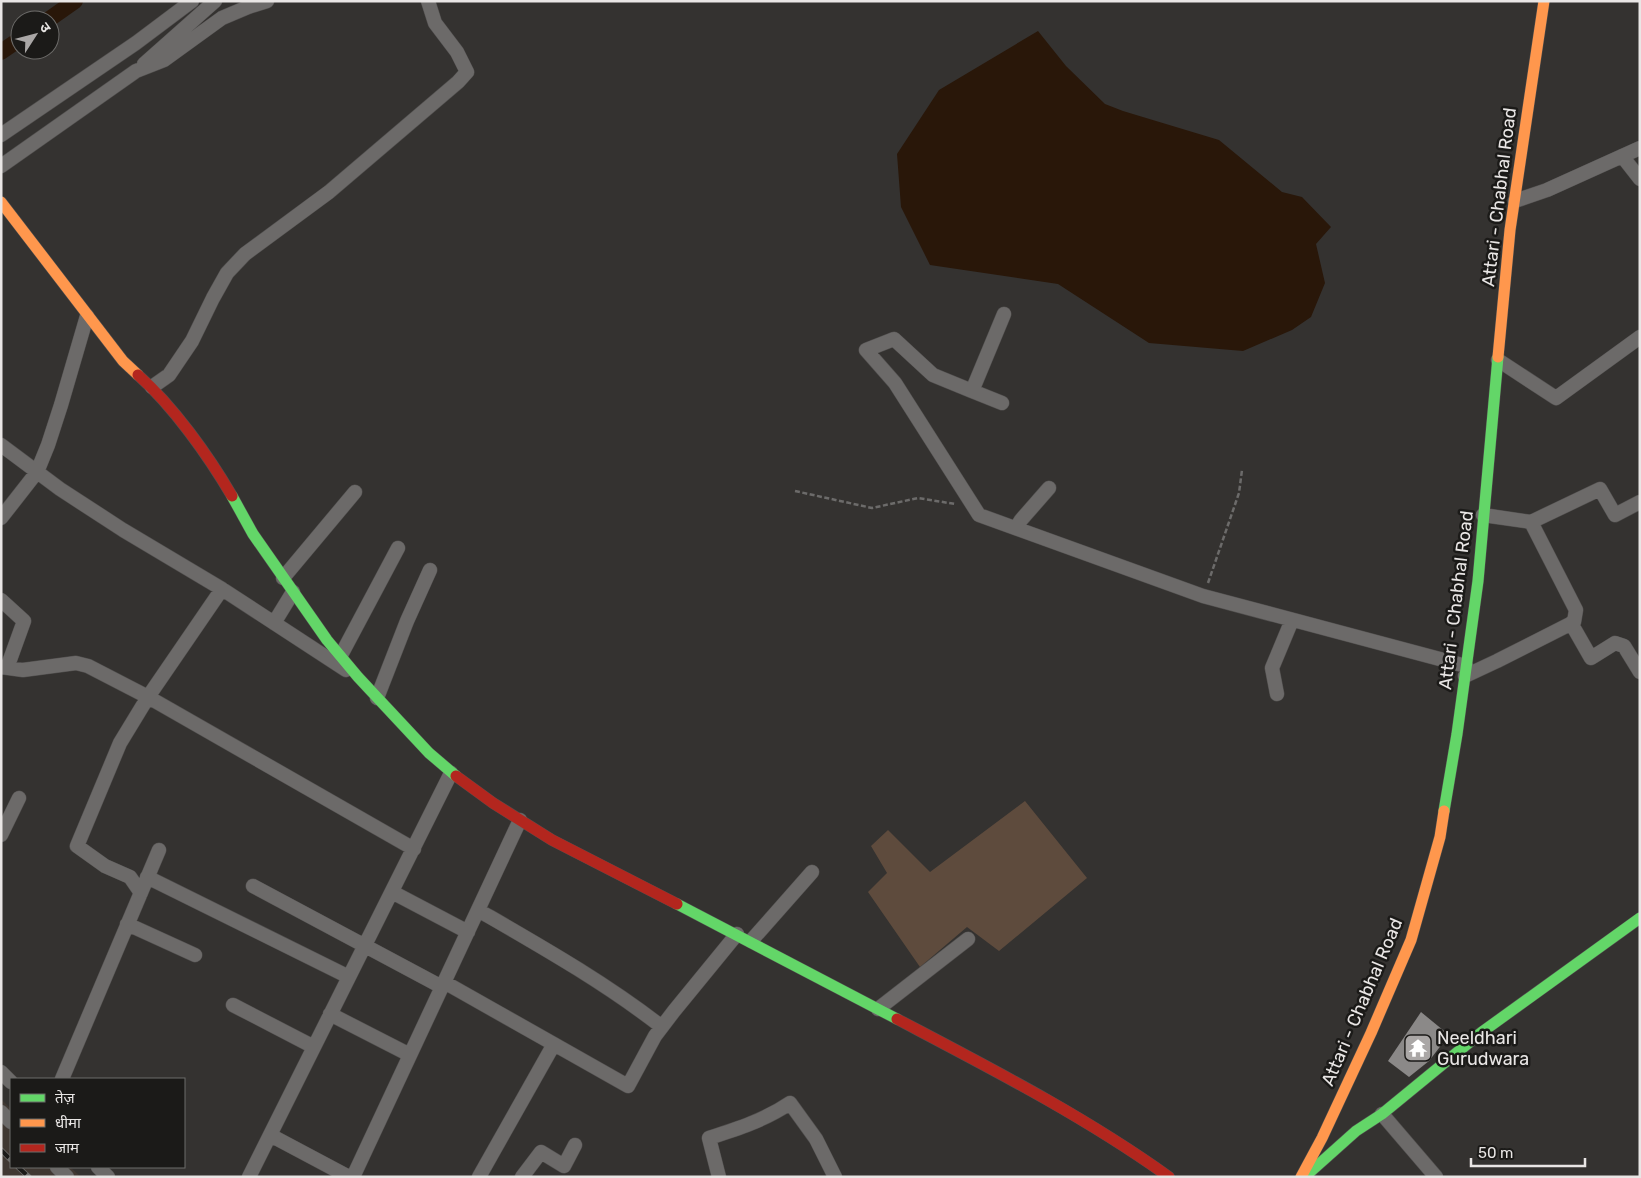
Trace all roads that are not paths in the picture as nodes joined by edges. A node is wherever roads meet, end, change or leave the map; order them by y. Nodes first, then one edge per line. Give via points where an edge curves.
1 (192, 1) edge
2 (215, 1) edge
3 (267, 1) edge
4 (428, 1) edge
5 (1544, 1) edge
6 (136, 71) junction
7 (1, 135) edge
8 (1640, 148) edge
9 (1622, 156) junction
10 (1, 166) edge
11 (1640, 179) edge
12 (1515, 200) junction
13 (1, 202) edge
14 (1004, 314) dead end
15 (87, 316) junction
16 (1640, 337) edge
17 (1498, 360) junction
18 (152, 387) junction
19 (972, 391) junction
20 (1002, 403) dead end
21 (1, 445) edge
22 (37, 472) junction
23 (1049, 488) dead end
24 (355, 492) dead end
25 (1640, 502) edge
26 (1483, 515) junction
27 (1, 518) edge
28 (1531, 522) junction
29 (1016, 528) junction
30 (398, 548) dead end
31 (430, 570) dead end
32 (283, 578) junction
33 (222, 589) junction
34 (292, 592) junction
35 (1, 600) edge
36 (1292, 620) junction
37 (274, 623) junction
38 (1571, 623) junction
39 (340, 656) junction
40 (4, 667) edge
41 (1466, 671) junction
42 (1640, 672) edge
43 (358, 677) junction
44 (1277, 694) dead end
45 (148, 697) junction
46 (378, 698) junction
47 (452, 773) junction
48 (18, 798) dead end
49 (520, 820) junction
50 (1, 835) edge
51 (414, 849) junction
52 (159, 850) dead end
53 (812, 872) dead end
54 (147, 877) junction
55 (253, 886) dead end
56 (392, 892) junction
57 (141, 893) junction
58 (478, 910) junction
59 (1640, 918) edge
60 (127, 924) junction
61 (468, 932) junction
62 (737, 934) junction
63 (968, 939) dead end
64 (751, 942) junction
65 (365, 946) junction
66 (195, 955) dead end
67 (349, 977) junction
68 (443, 984) junction
69 (232, 1005) dead end
70 (878, 1009) junction
71 (330, 1014) junction
72 (662, 1027) junction
73 (554, 1044) junction
74 (314, 1047) junction
75 (410, 1055) junction
76 (1, 1072) edge
77 (62, 1078) edge
78 (10, 1081) edge
79 (1, 1112) edge
80 (1382, 1114) junction
81 (10, 1121) edge
82 (270, 1135) junction
83 (576, 1145) dead end
84 (58, 1168) edge
85 (99, 1168) edge
86 (67, 1177) edge
87 (108, 1177) edge
88 (249, 1177) edge
89 (351, 1177) edge
90 (479, 1177) edge
91 (522, 1177) edge
92 (719, 1177) edge
93 (835, 1177) edge
94 (1169, 1177) edge
95 (1302, 1177) edge
96 (1436, 1177) edge

1 - 7 street
2 - 6 street
3 - 6 street via 222,18 164,60
4 - 18 street via 435,22 467,72 330,192 245,254 227,273 192,341 169,374
5 - 12 street, Attari - Chabhal Road
6 - 10 street
8 - 9 street
9 - 11 street
9 - 12 street via 1547,190
12 - 17 street, Attari - Chabhal Road
13 - 15 street
14 - 19 street
15 - 18 street via 124,361
15 - 22 street via 48,446
16 - 17 street via 1556,398
17 - 26 street, Attari - Chabhal Road
18 - 32 street via 210,462
19 - 20 street
19 - 29 street via 933,376 894,339 866,350 895,384 979,514
21 - 22 street
22 - 27 street
22 - 33 street via 123,530
23 - 29 street
24 - 32 street
25 - 28 street via 1615,514 1600,489
26 - 28 street
26 - 41 street, Attari - Chabhal Road
28 - 38 street via 1576,610
29 - 36 street via 1203,596
30 - 39 street
31 - 46 street
32 - 34 street
33 - 37 street
33 - 45 street
34 - 37 street
34 - 39 street
35 - 40 street via 24,621
36 - 41 street
36 - 44 street via 1272,668
37 - 43 street
38 - 41 street via 1498,661
38 - 42 street via 1591,658 1615,643 1624,646
39 - 43 street
40 - 45 street via 23,670 76,663
41 - 95 street, Attari - Chabhal Road via 1440,837 1411,940 1371,1033
43 - 46 street
45 - 51 street
45 - 57 street via 120,743 77,846 105,866 130,877
46 - 47 street
47 - 49 street
47 - 51 street
48 - 50 street
49 - 58 street
49 - 62 street via 552,840
51 - 56 street
52 - 54 street
53 - 64 street
54 - 57 street
54 - 67 street
55 - 65 street
56 - 61 street
56 - 65 street
57 - 60 street
58 - 61 street
58 - 72 street via 593,977
59 - 80 street via 1482,1032
60 - 66 street
60 - 77 street
61 - 68 street
62 - 64 street
62 - 72 street
63 - 70 street
64 - 70 street
65 - 67 street
65 - 68 street
67 - 71 street
68 - 73 street
68 - 75 street
69 - 74 street
70 - 94 street via 1013,1080 1137,1154
71 - 74 street
71 - 75 street
72 - 73 street via 628,1086
73 - 90 street
74 - 82 street
75 - 89 street
76 - 78 street
79 - 81 street
80 - 95 street via 1356,1131
80 - 96 street
82 - 88 street
82 - 89 street
83 - 91 street via 564,1166 541,1152
84 - 86 street
85 - 87 street
92 - 93 street via 709,1138 751,1124 790,1103 816,1139

